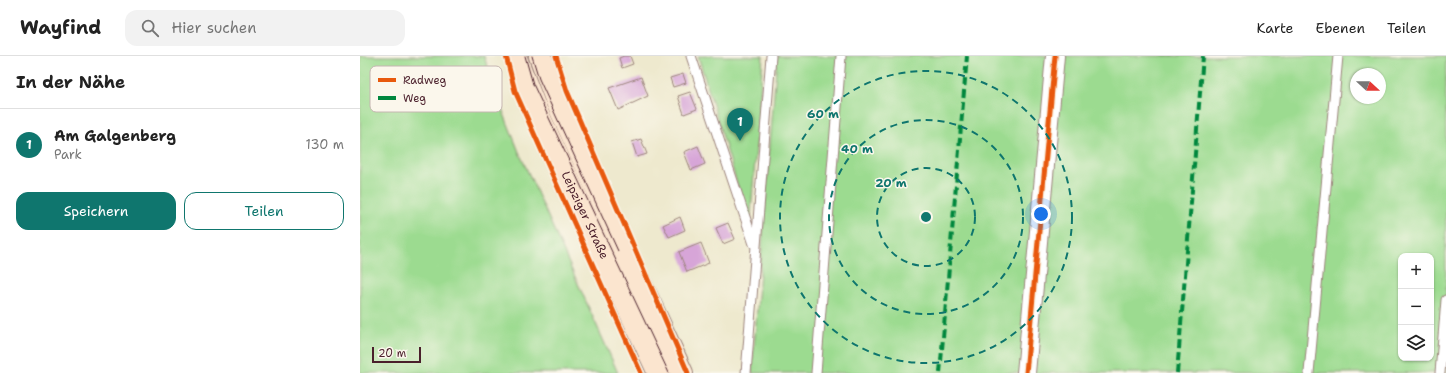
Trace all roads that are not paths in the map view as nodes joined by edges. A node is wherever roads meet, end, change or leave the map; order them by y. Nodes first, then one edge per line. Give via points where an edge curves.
1 (515, 56) edge
2 (540, 56) edge
3 (691, 56) edge
4 (771, 56) edge
5 (841, 56) edge
6 (1055, 56) edge
7 (1338, 56) edge
8 (755, 249) junction
9 (1446, 300) edge
10 (659, 373) edge
11 (682, 373) edge
12 (746, 373) edge
13 (816, 373) edge
14 (1026, 373) edge
15 (1309, 373) edge
16 (1440, 373) edge

1 - 10 main road, Leipziger Straße via 536,110
2 - 11 main road, Leipziger Straße via 557,102
3 - 8 lane
4 - 8 lane
5 - 13 lane
6 - 14 street
7 - 15 lane
8 - 12 lane
9 - 16 lane

